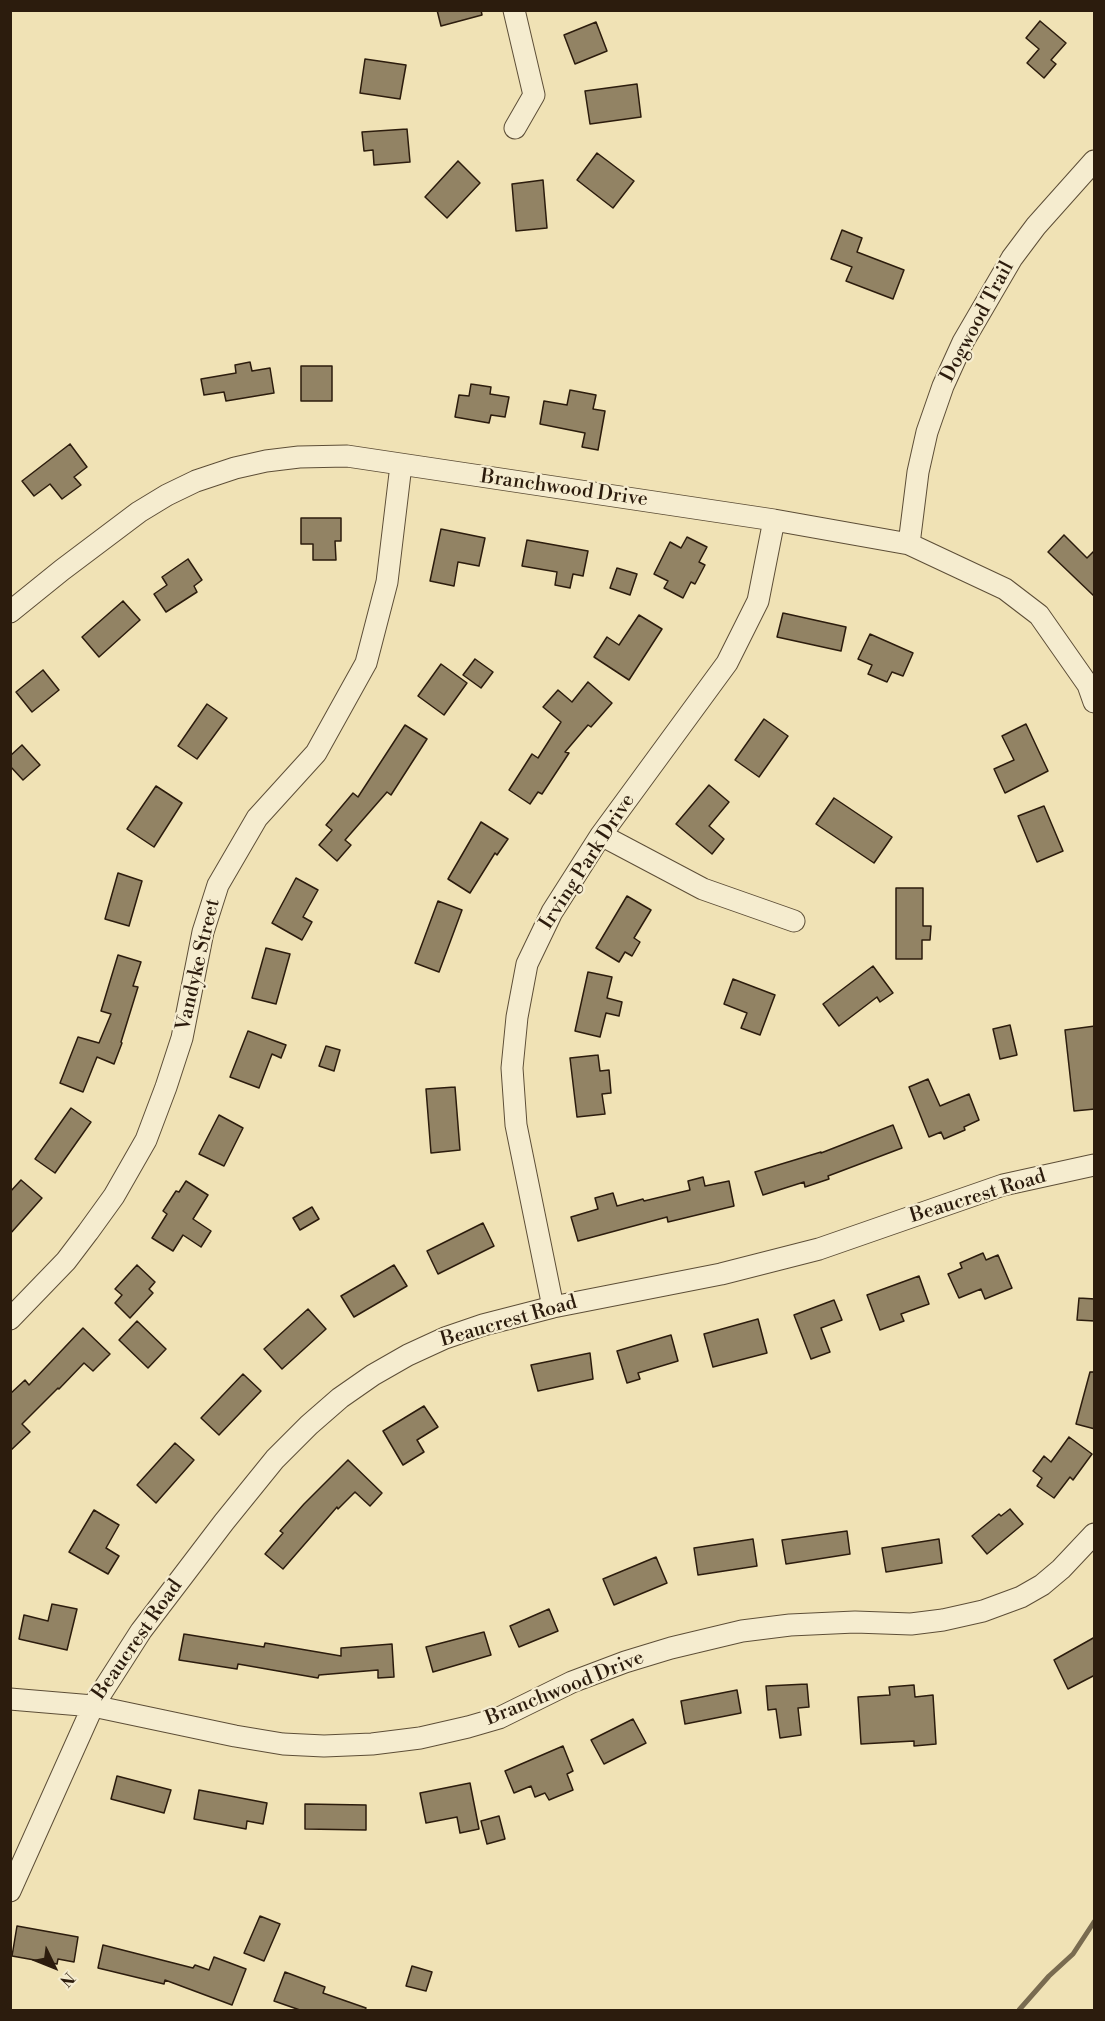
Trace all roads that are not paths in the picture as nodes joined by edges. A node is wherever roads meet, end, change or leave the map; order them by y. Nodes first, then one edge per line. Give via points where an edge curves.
1 (514, 10) edge
2 (515, 128) dead end
3 (1095, 161) edge
4 (401, 465) junction
5 (774, 520) junction
6 (909, 544) junction
7 (10, 612) edge
8 (1095, 702) edge
9 (601, 836) junction
10 (794, 921) dead end
11 (1095, 1166) edge
12 (553, 1307) junction
13 (10, 1319) edge
14 (1095, 1534) edge
15 (10, 1699) edge
16 (93, 1706) junction
17 (10, 1891) edge

1 - 2 street via 534,95
3 - 6 street, Dogwood Trail via 1012,258 963,342 927,432
4 - 5 street, Branchwood Drive
4 - 7 street, Branchwood Drive via 347,456 298,457 235,468 196,481 139,512
4 - 13 street, Vandyke Street via 387,582 366,663 316,753 257,818 218,885 203,932 182,1038 146,1140 114,1196 66,1261
5 - 6 street, Branchwood Drive
5 - 9 street, Irving Park Drive via 758,601 727,663
6 - 8 street, Branchwood Drive via 1005,589 1039,615 1088,685
9 - 10 street via 703,889
9 - 12 street, Irving Park Drive via 552,912 527,964 517,1017 512,1068 516,1125
11 - 12 street, Beaucrest Road via 1003,1185 819,1249 721,1274
12 - 16 street, Beaucrest Road via 483,1325 408,1355 357,1387 309,1425 217,1531 141,1631
14 - 16 street, Branchwood Drive via 1042,1585 983,1611 912,1624 801,1624 742,1631 625,1662 572,1682 499,1718 420,1738 372,1744 283,1744
15 - 16 street, Branchwood Drive
16 - 17 street, Beaucrest Road

